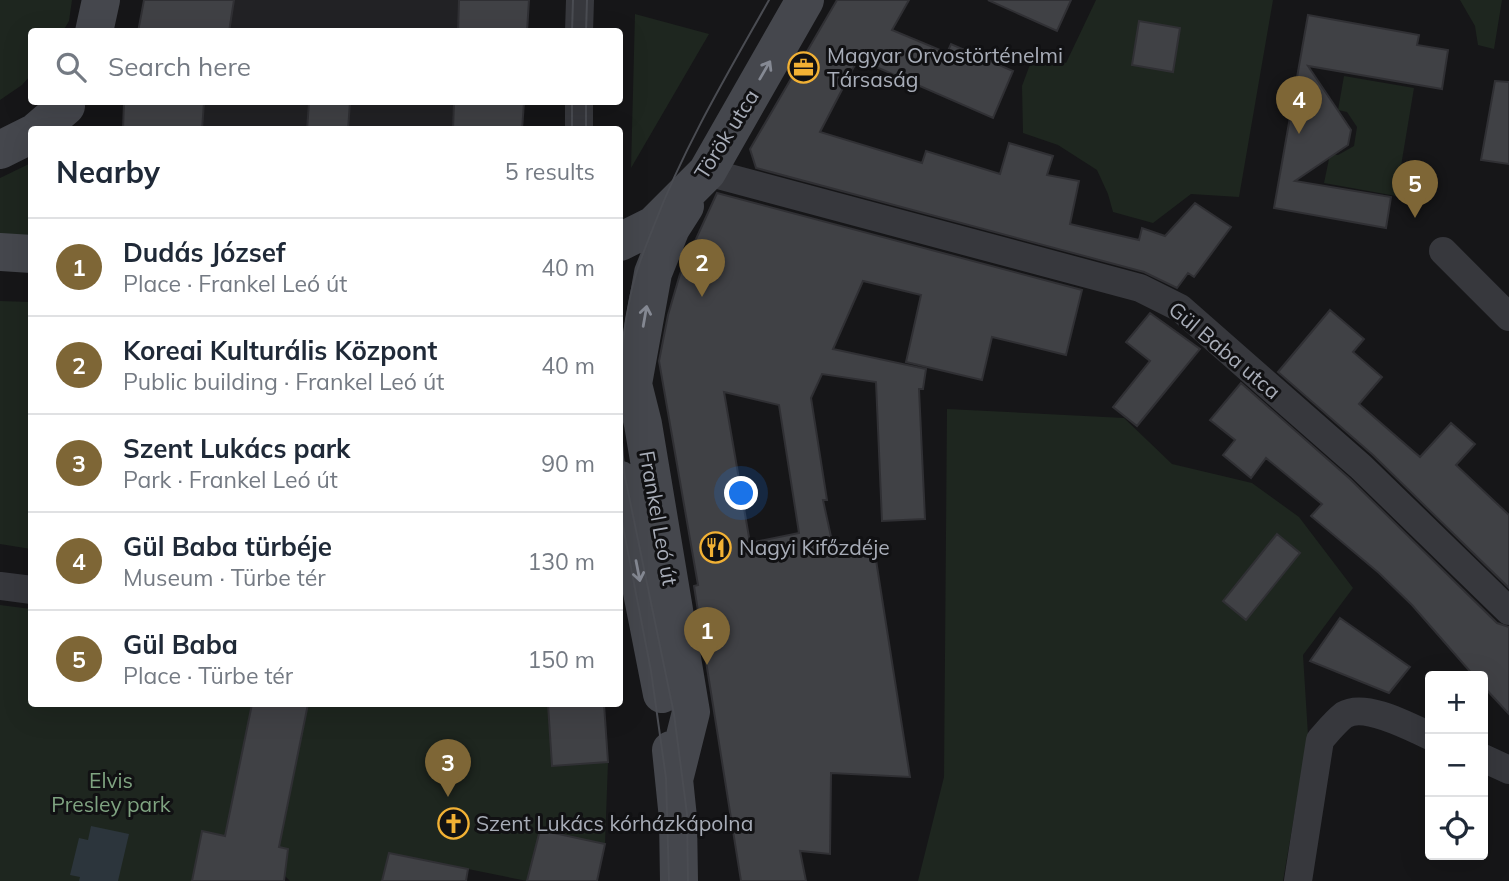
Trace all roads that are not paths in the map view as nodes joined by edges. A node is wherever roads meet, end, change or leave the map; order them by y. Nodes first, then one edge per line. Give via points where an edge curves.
1 (101, 0) edge
2 (580, 0) edge
3 (805, 0) edge
4 (94, 28) edge
5 (579, 28) edge
6 (579, 105) edge
7 (579, 126) edge
8 (28, 136) edge
9 (0, 150) edge
10 (707, 172) junction
11 (623, 240) edge
12 (1443, 251) dead end
13 (0, 252) edge
14 (28, 254) edge
15 (1509, 317) edge
16 (626, 369) edge
17 (623, 495) edge
18 (0, 586) edge
19 (28, 590) edge
20 (1509, 611) edge
21 (1425, 734) edge
22 (1488, 760) edge
23 (1509, 769) edge
24 (675, 776) junction
25 (679, 881) edge
26 (1298, 881) edge

1 - 4 street
2 - 5 street
10 -> 3 street, Török utca
6 - 7 street
8 - 9 street
10 - 11 street, Török utca via 654,225
16 -> 10 street, Frankel Leó út via 671,228
10 - 20 street, Gül Baba utca via 1140,288 1180,308 1361,467
12 - 15 street
13 - 14 street
16 - 24 street, Frankel Leó út via 643,424 691,712
17 -> 24 street, Frankel Leó út
18 - 19 street
21 - 26 street via 1368,712 1347,713 1332,726 1321,740
22 - 23 street
24 - 25 street, Frankel Leó út

